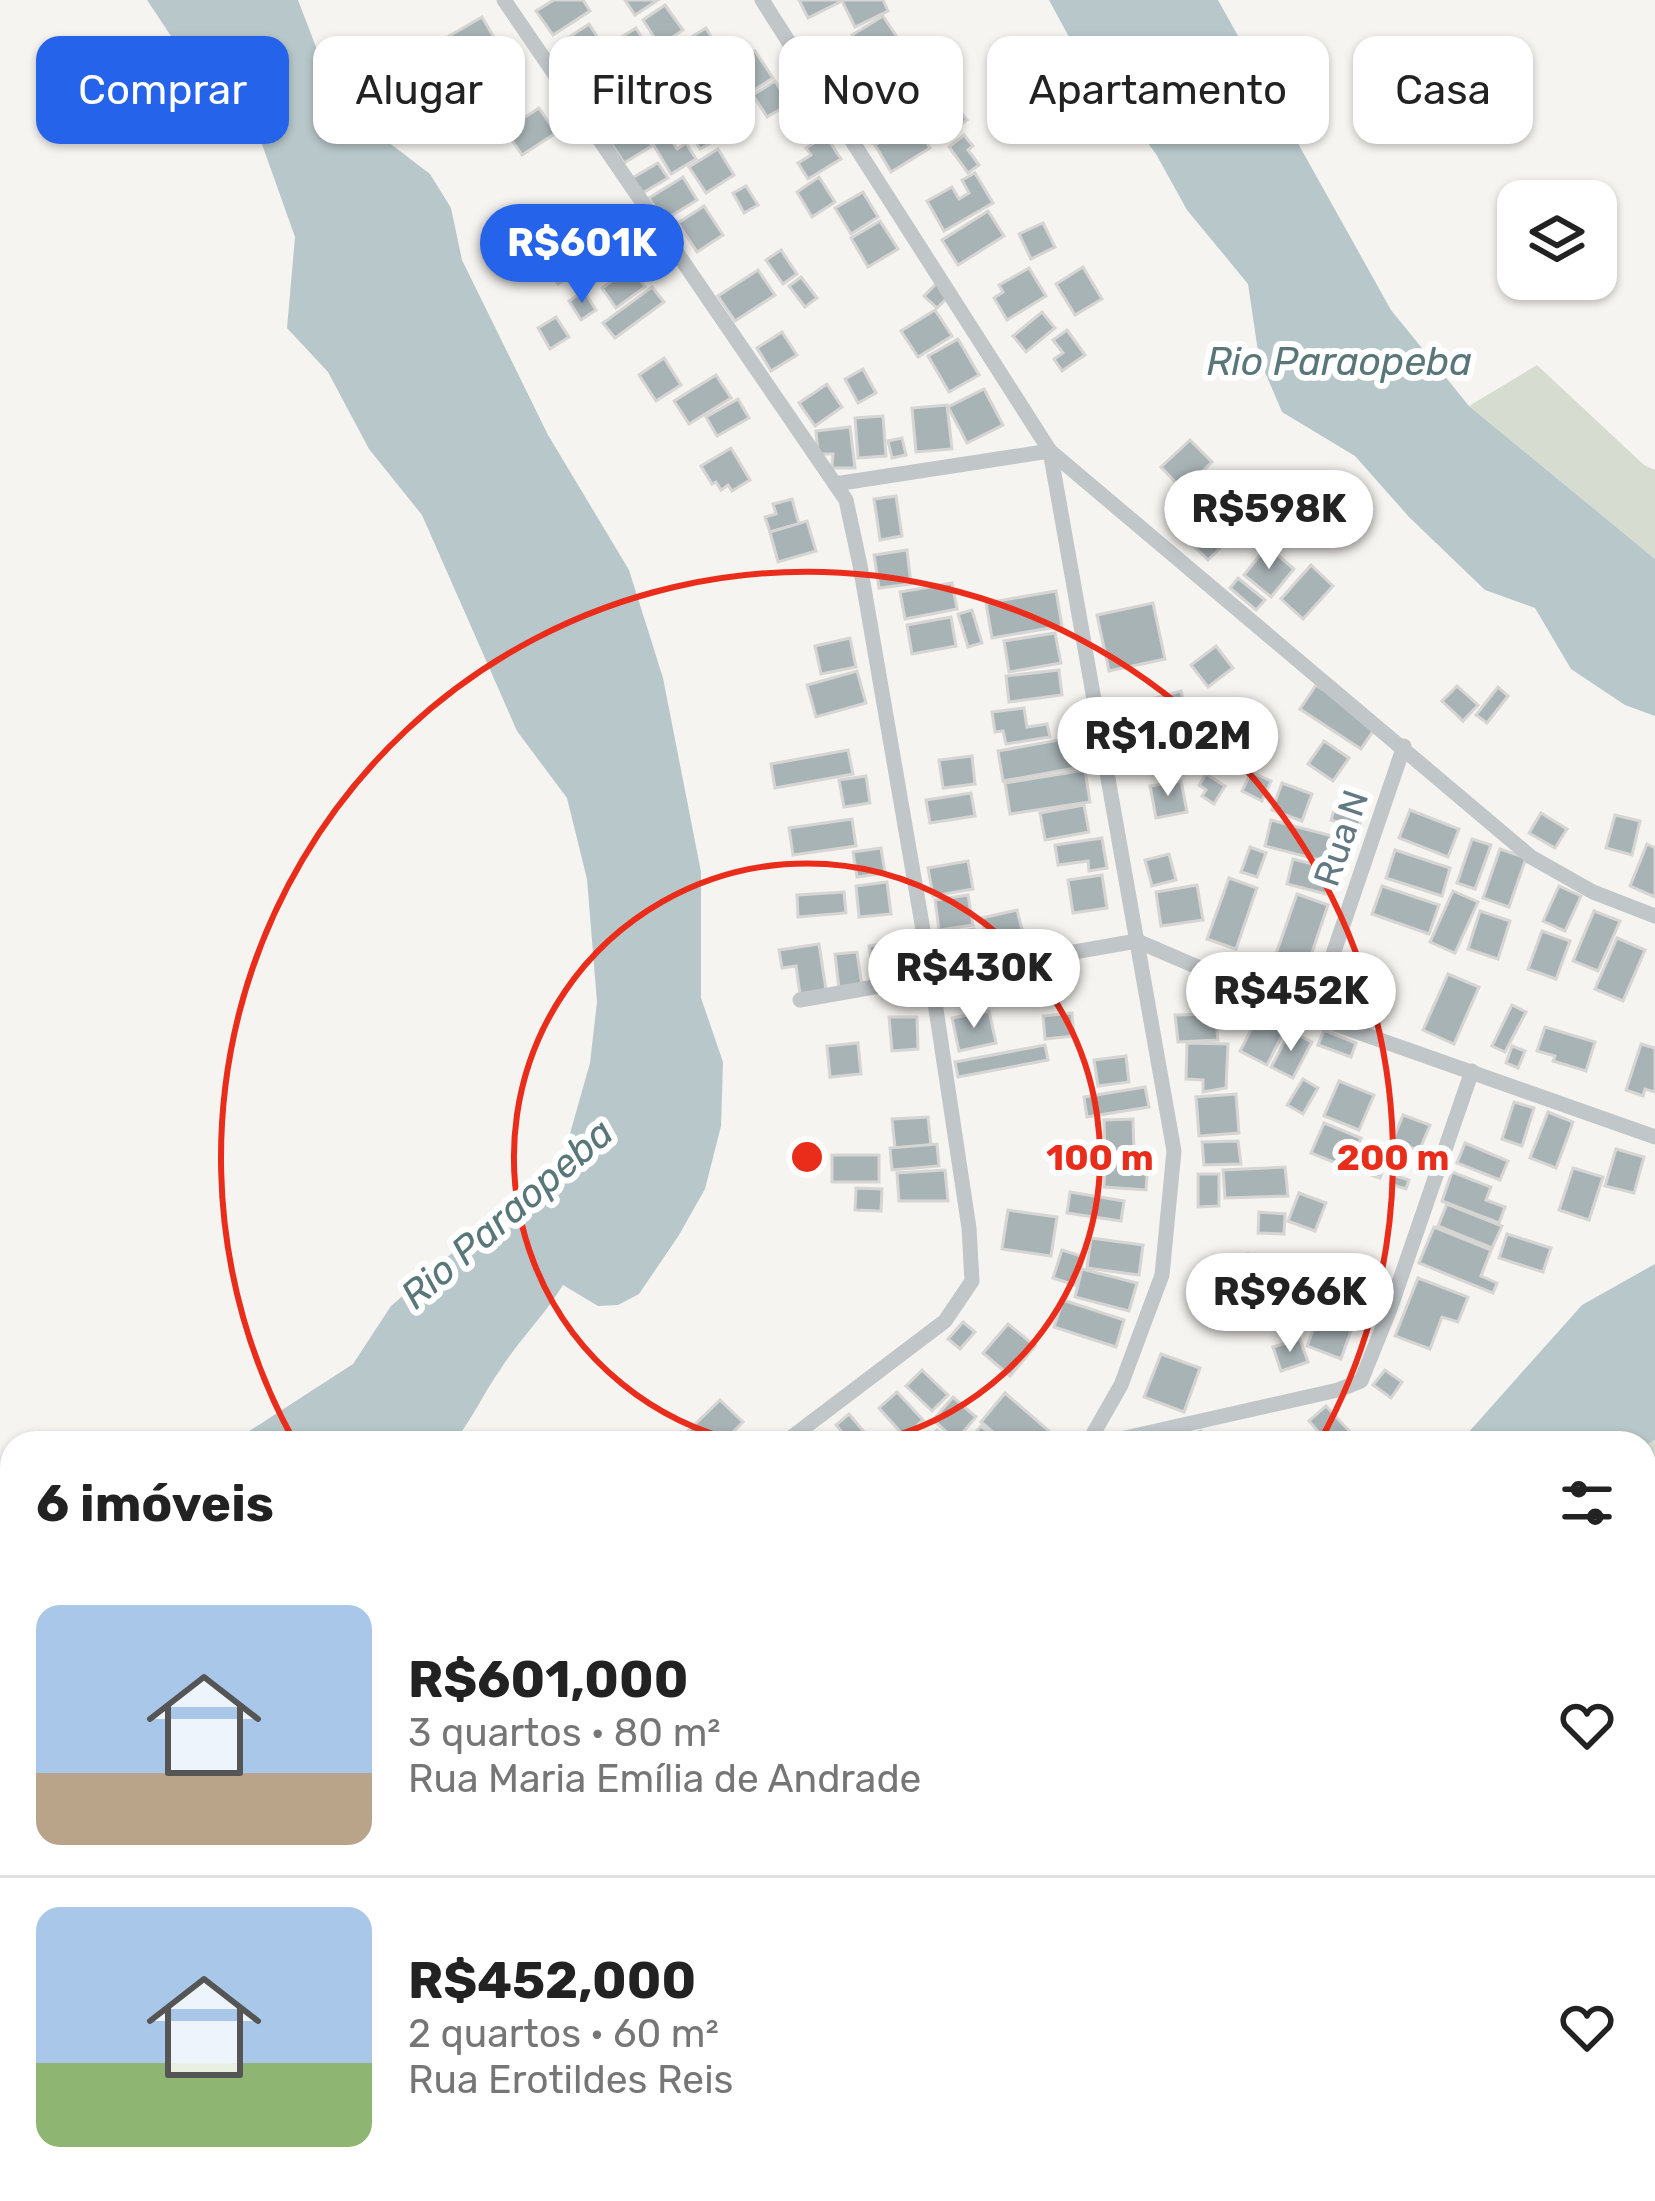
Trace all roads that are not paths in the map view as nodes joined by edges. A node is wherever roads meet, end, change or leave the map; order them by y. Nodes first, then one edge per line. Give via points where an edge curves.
1 (504, 0) edge
2 (762, 0) edge
3 (1050, 451) junction
4 (835, 484) junction
5 (1403, 746) junction
6 (1655, 916) edge
7 (1137, 941) junction
8 (931, 976) junction
9 (800, 1000) dead end
10 (1312, 1016) junction
11 (1472, 1071) junction
12 (1655, 1137) edge
13 (800, 1431) edge
14 (1095, 1431) edge
15 (1155, 1431) edge

1 - 4 street
2 - 3 street
3 - 4 street
3 - 5 street
3 - 7 street
4 - 8 street via 860,565
5 - 6 street via 1531,857
5 - 10 street, Rua N
7 - 8 street
7 - 10 street
7 - 14 street via 1174,1151 1162,1275
8 - 9 street
8 - 13 street via 972,1281 944,1322
10 - 11 street
11 - 12 street
11 - 15 street via 1360,1381

